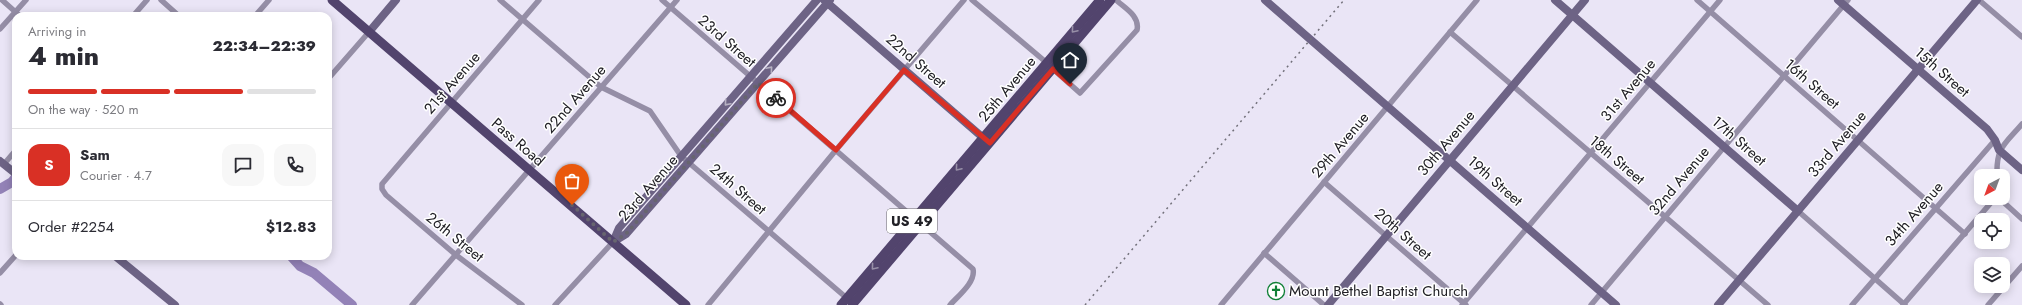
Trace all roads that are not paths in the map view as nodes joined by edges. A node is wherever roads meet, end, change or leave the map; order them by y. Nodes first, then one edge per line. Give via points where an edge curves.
1 (2, 0) edge
2 (26, 0) edge
3 (148, 0) edge
4 (160, 0) edge
5 (269, 0) edge
6 (332, 0) edge
7 (396, 0) edge
8 (500, 0) edge
9 (539, 0) edge
10 (662, 0) edge
11 (677, 0) edge
12 (817, 0) edge
13 (964, 0) edge
14 (972, 0) edge
15 (1100, 0) edge
16 (1111, 0) edge
17 (1116, 0) edge
18 (1265, 0) edge
19 (1477, 0) edge
20 (1555, 0) edge
21 (1585, 0) edge
22 (1697, 0) edge
23 (1720, 0) edge
24 (1978, 0) edge
25 (827, 1) edge
26 (1844, 2) edge
27 (671, 8) junction
28 (16, 12) edge
29 (19, 12) edge
30 (137, 12) edge
31 (174, 12) edge
32 (258, 12) edge
33 (1711, 12) junction
34 (1572, 15) junction
35 (12, 19) edge
36 (522, 20) junction
37 (0, 29) edge
38 (369, 32) junction
39 (1450, 32) junction
40 (2022, 37) edge
41 (1050, 66) junction
42 (1917, 69) junction
43 (904, 70) junction
44 (332, 74) edge
45 (750, 76) junction
46 (1784, 76) junction
47 (1650, 82) junction
48 (758, 83) junction
49 (1512, 86) junction
50 (602, 87) junction
51 (451, 102) junction
52 (1387, 107) junction
53 (2022, 124) edge
54 (1858, 140) junction
55 (1995, 140) junction
56 (986, 141) junction
57 (1724, 146) junction
58 (836, 150) junction
59 (1999, 150) junction
60 (1591, 153) junction
61 (681, 156) junction
62 (12, 158) edge
63 (1450, 160) junction
64 (688, 162) junction
65 (7, 167) edge
66 (1997, 169) edge
67 (529, 170) junction
68 (2022, 170) edge
69 (383, 182) joint
70 (1324, 182) junction
71 (1989, 205) edge
72 (2006, 205) edge
73 (1935, 207) junction
74 (1798, 211) junction
75 (1665, 216) junction
76 (2022, 219) edge
77 (918, 221) junction
78 (1527, 227) junction
79 (769, 232) junction
80 (1965, 234) junction
81 (1387, 236) junction
82 (613, 242) junction
83 (1264, 253) junction
84 (456, 255) junction
85 (12, 260) edge
86 (120, 260) edge
87 (2022, 266) edge
88 (0, 273) edge
89 (1875, 278) junction
90 (1739, 280) junction
91 (1601, 292) junction
92 (850, 303) edge
93 (1464, 304) edge
94 (174, 305) edge
95 (412, 305) edge
96 (522, 305) edge
97 (555, 305) edge
98 (686, 305) edge
99 (708, 305) edge
100 (950, 305) edge
101 (1220, 305) edge
102 (1324, 305) edge
103 (1328, 305) edge
104 (1590, 305) edge
105 (1616, 305) edge
106 (1718, 305) edge
107 (1768, 305) edge
108 (1852, 305) edge
109 (1905, 305) edge
110 (1988, 305) edge

1 - 28 street
2 - 29 street
3 - 30 street
4 - 31 street
5 - 32 street
6 - 38 main road, Pass Road
7 - 38 street
8 - 36 street, 24th Street
9 - 36 street, 21st Avenue
10 - 27 street, 23rd Street
11 - 27 street, 22nd Avenue
12 - 45 street, 23rd Avenue
13 - 43 street
14 - 41 street
15 -> 41 main road, 25th Avenue / US 49
16 - 41 main road, 25th Avenue / US 49
17 - 41 street via 1136,18 1138,24 1135,33 1080,93
18 - 52 street, 19th Street
19 - 39 street, 29th Avenue
20 - 34 street, 17th Street
21 - 34 street, 30th Avenue
22 - 33 street, 16th Street
23 - 33 street, 31st Avenue
24 - 40 street
24 - 42 street, 33rd Avenue
25 - 43 street, 22nd Street
48 -> 25 street, 23rd Avenue
26 - 42 street, 15th Street
26 - 46 street, 32nd Avenue
27 - 45 street, 23rd Street
27 - 50 street, 22nd Avenue
33 - 46 street, 16th Street
33 - 47 street, 31st Avenue
34 - 47 street, 17th Street
34 - 49 street, 30th Avenue
35 - 37 street
36 - 50 street, 24th Street
36 - 51 street, 21st Avenue
38 - 44 street
38 - 51 main road, Pass Road
39 - 49 street, 18th Street
39 - 52 street, 29th Avenue
41 - 56 main road, 25th Avenue / US 49
42 - 54 street, 33rd Avenue
42 - 55 street, 15th Street via 1987,128
43 - 56 street, 22nd Street
43 - 58 street
45 - 48 street, 23rd Street
45 -> 61 street, 23rd Avenue
46 - 54 street, 16th Street
46 - 57 street, 32nd Avenue
47 - 57 street, 17th Street
47 - 60 street, 31st Avenue
48 - 58 street, 23rd Street
48 - 64 street, 23rd Avenue
49 - 60 street, 18th Street
49 - 63 street, 30th Avenue
50 - 61 street, 24th Street via 650,111
50 - 67 street, 22nd Avenue
51 - 67 main road, Pass Road
51 - 69 street, 21st Avenue
52 - 63 street, 19th Street
52 - 70 street, 29th Avenue
53 - 59 street
54 - 73 street, 16th Street
54 - 74 street, 33rd Avenue
55 - 59 street, 15th Street
55 - 73 street, 34th Avenue
56 - 77 main road, 25th Avenue / US 49
57 - 74 street, 17th Street
57 - 75 street, 32nd Avenue
58 - 77 street, 23rd Street
58 - 79 street
59 - 66 street
59 - 68 street, 15th Street
60 - 75 street, 18th Street
60 - 78 street, 31st Avenue
61 - 64 street, 24th Street
61 - 82 street, 23rd Avenue via 619,228
62 - 65 street
63 - 78 street, 19th Street
63 - 81 street, 30th Avenue
64 - 79 street, 24th Street
64 - 82 street, 23rd Avenue via 626,234
67 - 82 main road, Pass Road
67 - 84 street, 22nd Avenue
69 - 84 street, 26th Street via 382,189 386,195
70 - 81 street, 20th Street
70 - 83 street, 29th Avenue
71 - 80 street
72 - 76 street
73 - 80 street, 16th Street
73 - 89 street, 34th Avenue
74 - 89 street, 17th Street
74 - 90 street, 33rd Avenue
75 - 90 street, 18th Street
75 - 91 street, 32nd Avenue
77 - 92 main road, 25th Avenue / US 49
77 - 100 street, 23rd Street via 973,269 972,280
78 - 91 street, 19th Street
78 - 93 street, 31st Avenue
79 - 92 street, 24th Street
79 - 99 street
80 - 109 street
81 - 93 street, 20th Street
81 - 103 street, 30th Avenue
82 - 97 street
82 - 98 main road, Pass Road
83 - 101 street, 29th Avenue
83 - 102 street
84 - 95 street, 22nd Avenue
84 - 96 street, 26th Street
85 - 88 street
86 - 94 street
87 - 110 street
89 - 108 street, 34th Avenue
89 - 109 street, 17th Street
90 - 106 street, 33rd Avenue
90 - 107 street, 18th Street
91 - 104 street, 32nd Avenue
91 - 105 street, 19th Street

